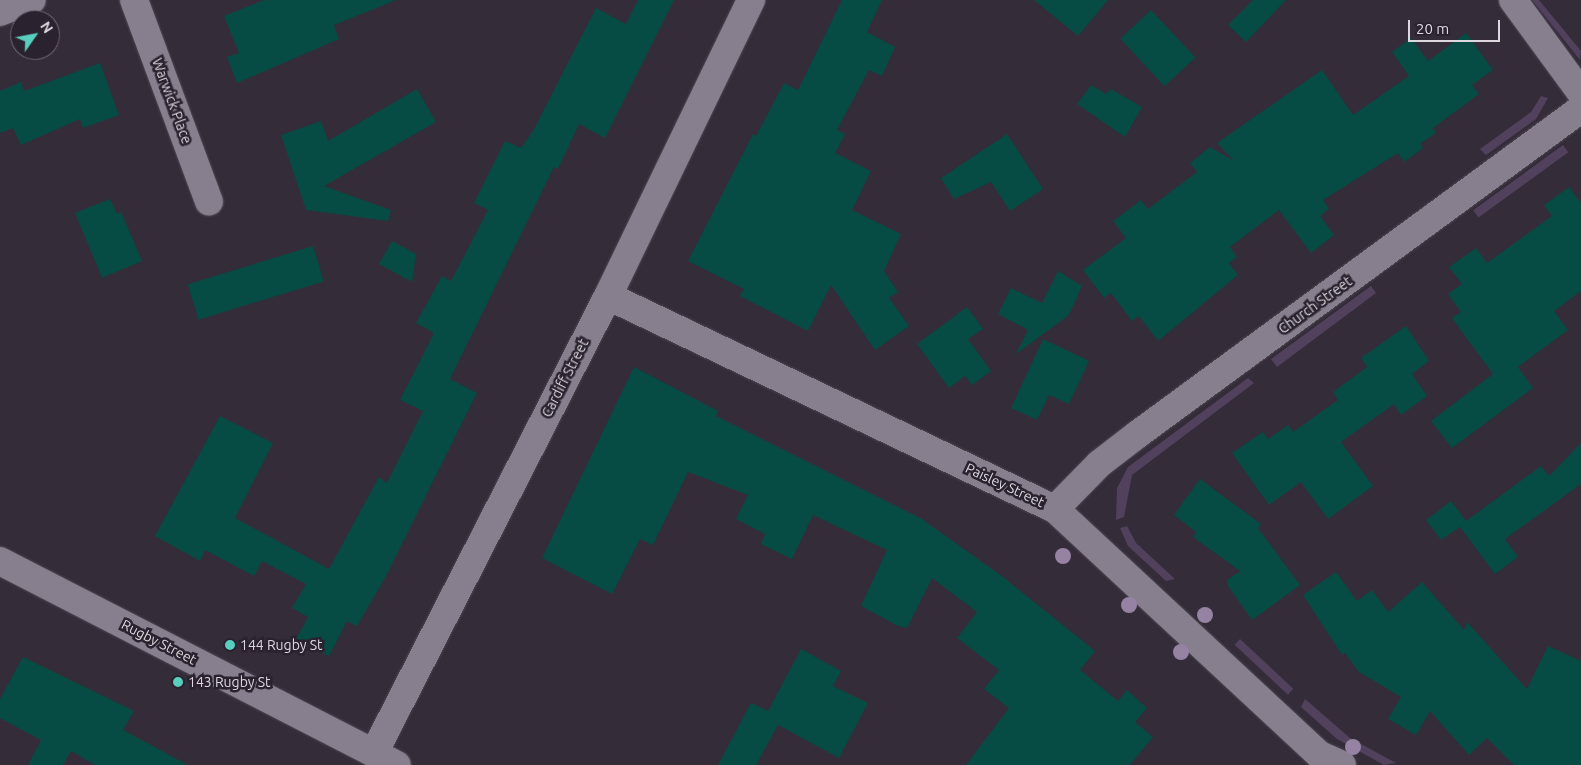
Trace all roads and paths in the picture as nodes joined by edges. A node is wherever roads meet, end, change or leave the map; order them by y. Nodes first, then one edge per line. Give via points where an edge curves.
1 (32, 0) edge
2 (134, 0) edge
3 (751, 0) edge
4 (1513, 0) edge
5 (0, 12) edge
6 (1581, 93) edge
7 (1581, 109) edge
8 (209, 202) dead end
9 (608, 296) junction
10 (1055, 509) junction
11 (0, 561) edge
12 (386, 759) edge
13 (1342, 765) edge

1 - 5 street
2 - 8 street, Warwick Place
3 - 9 street, Cardiff Street
4 - 6 street
7 - 10 street, Church Street via 1138,434 1099,464
9 - 10 street, Paisley Street
9 - 12 street, Cardiff Street
10 - 13 street, Paisley Street via 1320,755
11 - 12 street, Rugby Street

